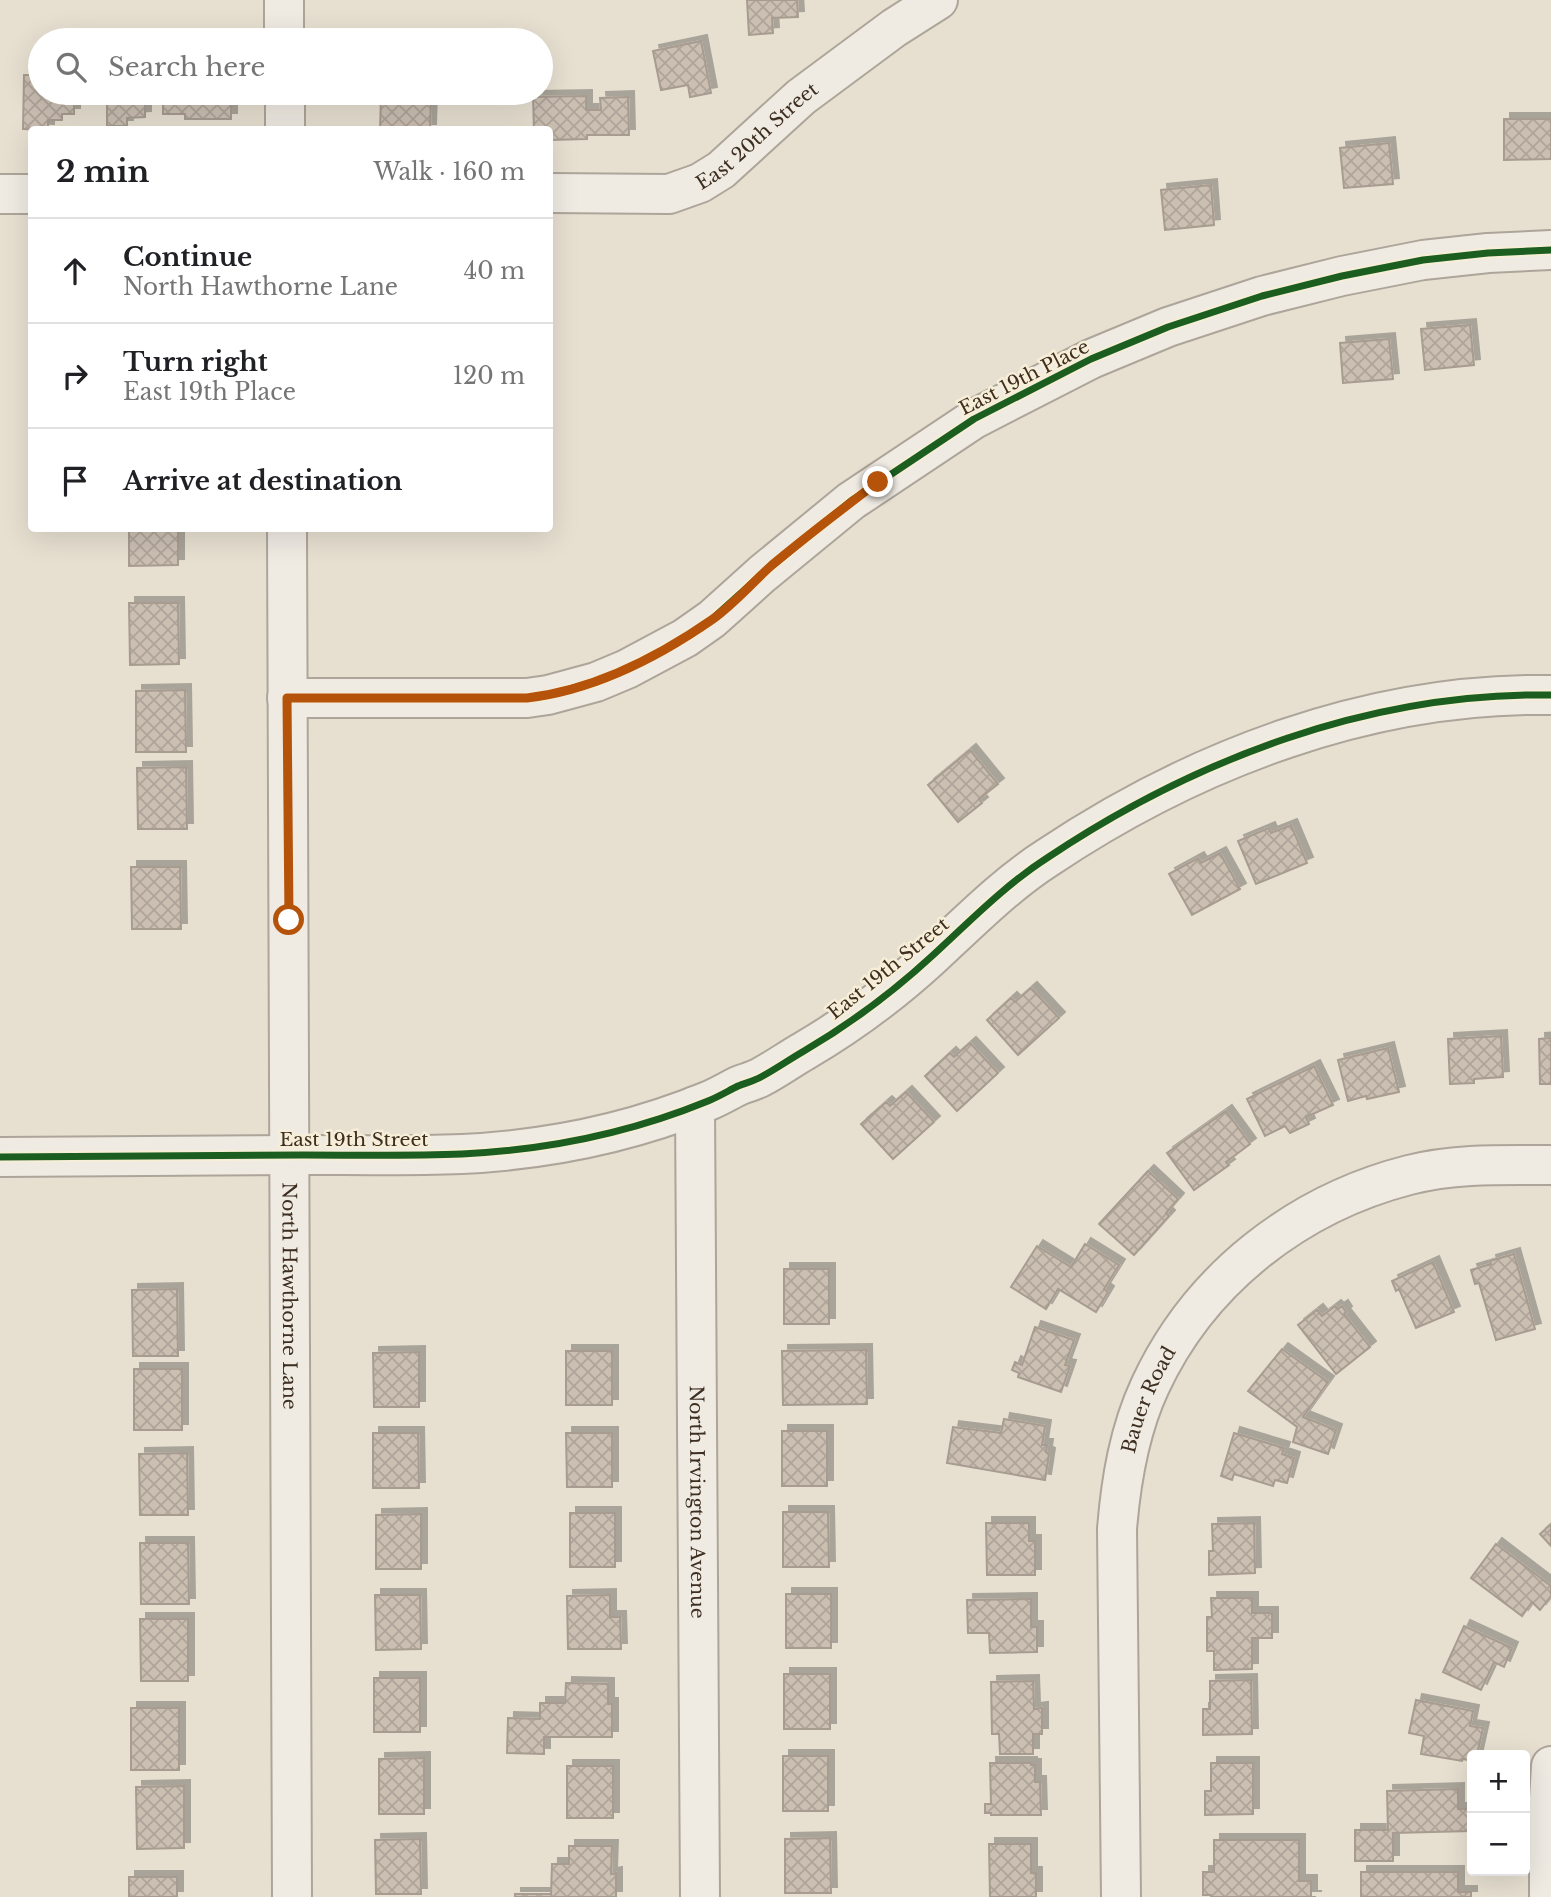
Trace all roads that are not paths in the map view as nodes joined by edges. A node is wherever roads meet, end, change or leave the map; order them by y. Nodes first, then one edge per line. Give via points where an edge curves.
1 (284, 0) edge
2 (938, 0) edge
3 (285, 28) edge
4 (285, 105) edge
5 (285, 126) edge
6 (553, 193) edge
7 (0, 194) edge
8 (28, 194) edge
9 (1551, 250) edge
10 (287, 532) edge
11 (1551, 695) edge
12 (287, 698) junction
13 (695, 1106) junction
14 (289, 1155) junction
15 (0, 1157) edge
16 (1551, 1164) edge
17 (1551, 1766) edge
18 (292, 1897) edge
19 (700, 1897) edge
20 (1121, 1897) edge
21 (1549, 1897) edge

1 - 3 street
2 - 6 street, East 20th Street via 801,97 721,170 700,183 668,194
4 - 5 street
7 - 8 street
9 - 12 street, East 19th Place via 1423,260 1277,291 1168,327 1091,359 1017,395 932,445 851,501 712,619 657,654 596,682 527,698
10 - 12 street, North Hawthorne Lane
11 - 13 street, East 19th Street via 1509,694 1394,709 1236,756 1145,797 1046,858 855,1019 756,1080
12 - 14 street, North Hawthorne Lane
13 - 14 street, East 19th Street via 609,1134 550,1144 462,1154
13 - 19 street, North Irvington Avenue
14 - 15 street, East 19th Street
14 - 18 street, North Hawthorne Lane
16 - 20 street, Bauer Road via 1426,1172 1347,1195 1275,1235 1237,1266 1166,1356 1150,1385 1128,1449 1116,1530
17 - 21 street

